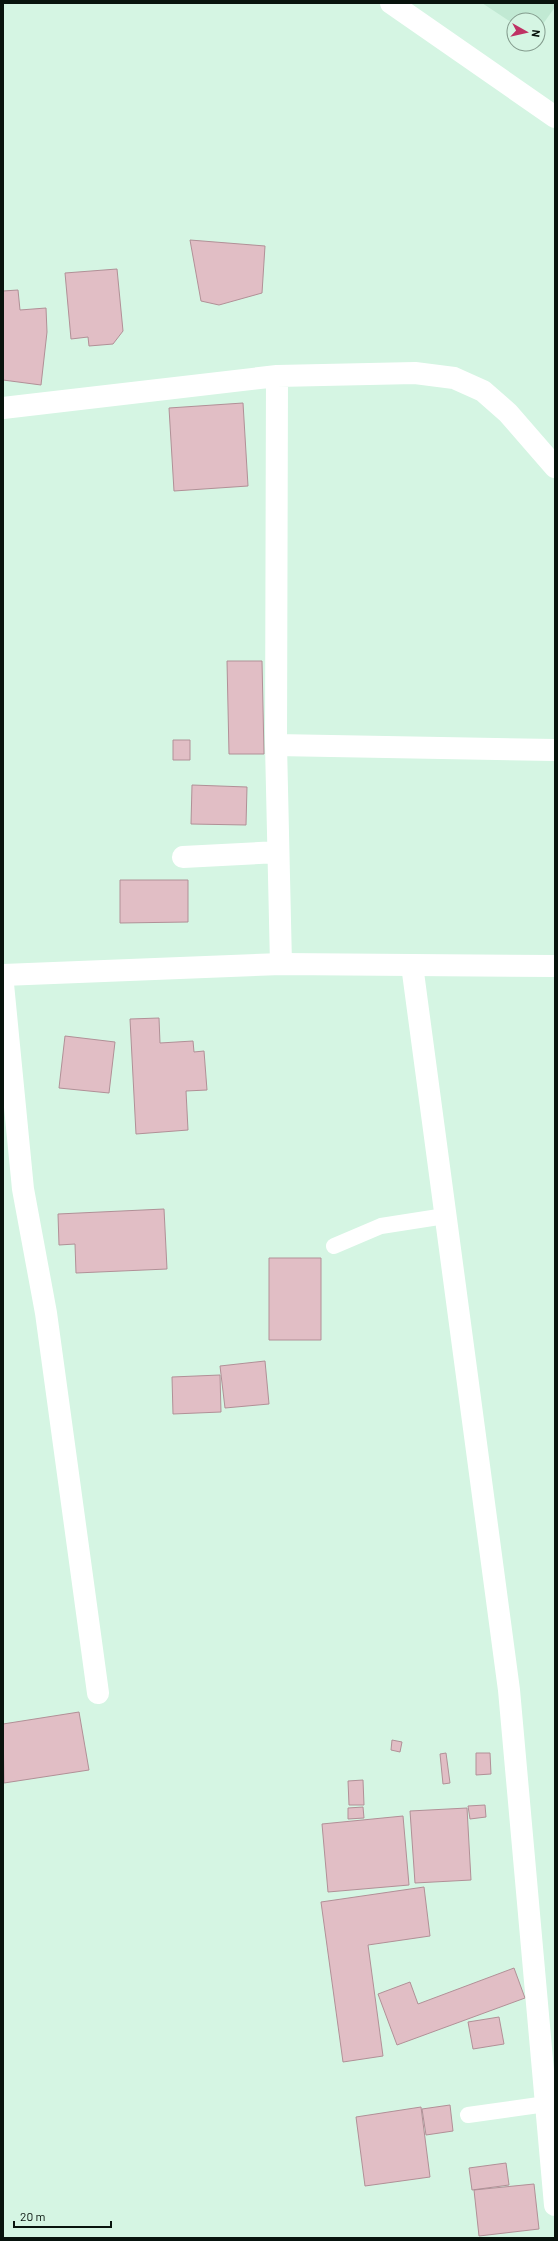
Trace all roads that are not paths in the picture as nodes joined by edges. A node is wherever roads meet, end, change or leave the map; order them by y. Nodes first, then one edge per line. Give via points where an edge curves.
1 (391, 3) edge
2 (552, 109) edge
3 (277, 376) junction
4 (3, 408) edge
5 (555, 467) edge
6 (276, 745) junction
7 (555, 750) edge
8 (278, 852) junction
9 (183, 857) dead end
10 (281, 964) junction
11 (412, 965) junction
12 (555, 966) edge
13 (3, 975) edge
14 (3, 984) edge
15 (445, 1216) junction
16 (334, 1246) dead end
17 (98, 1693) dead end
18 (546, 2104) junction
19 (468, 2115) dead end
20 (555, 2205) edge

1 - 2 street
3 - 4 street
3 - 5 street via 415,373 454,378 483,391 508,413
3 - 6 street
6 - 7 street
6 - 8 street
8 - 9 street
8 - 10 street
10 - 11 street
10 - 13 street
11 - 12 street
11 - 15 street
14 - 17 street via 23,1189 46,1313
15 - 16 lane via 381,1226
15 - 18 street via 509,1690
18 - 19 lane
18 - 20 street

